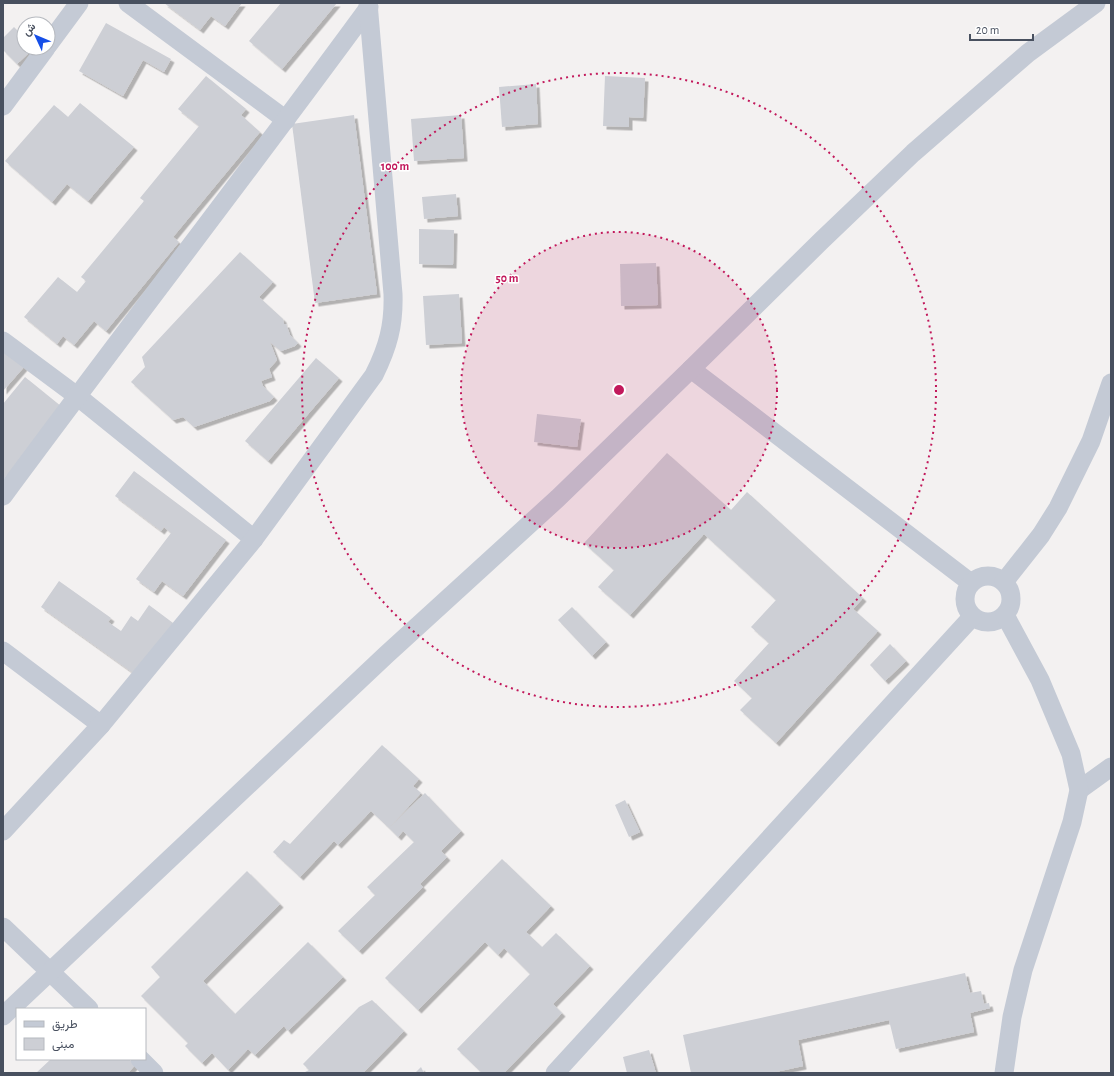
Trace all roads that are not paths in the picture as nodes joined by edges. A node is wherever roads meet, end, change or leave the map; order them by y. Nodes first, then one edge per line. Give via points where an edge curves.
1 (79, 3) edge
2 (128, 3) edge
3 (1096, 3) edge
4 (368, 5) edge
5 (56, 34) edge
6 (40, 56) edge
7 (3, 106) edge
8 (286, 120) junction
9 (3, 341) edge
10 (691, 369) junction
11 (1111, 383) edge
12 (77, 396) junction
13 (3, 496) edge
14 (254, 539) junction
15 (1004, 582) junction
16 (971, 583) junction
17 (1005, 615) junction
18 (972, 617) junction
19 (3, 651) edge
20 (101, 725) junction
21 (1111, 767) edge
22 (1079, 790) junction
23 (3, 831) edge
24 (3, 927) edge
25 (50, 972) junction
26 (87, 1008) edge
27 (3, 1016) edge
28 (141, 1060) edge
29 (154, 1073) edge
30 (555, 1073) edge
31 (1004, 1073) edge

1 - 5 street
2 - 8 street
3 - 10 street via 1028,53 913,153
4 - 8 street
4 - 14 street via 393,294 392,326 383,358 374,375
6 - 7 street
8 - 12 street
9 - 12 street
10 - 16 street
10 - 25 street via 558,498 386,655
11 - 15 street via 1091,441 1058,508 1041,535
12 - 13 street
12 - 14 street
14 - 20 street
15 - 16 street via 996,577 987,576
15 - 17 street via 1012,598
16 - 18 street via 964,600
17 - 18 street via 989,623
17 - 22 street via 1040,680 1071,754
18 - 30 street
19 - 20 street
20 - 23 street
21 - 22 street
22 - 31 street via 1072,822 1023,970 1012,1017
24 - 25 street
25 - 26 street
25 - 27 street
28 - 29 street

